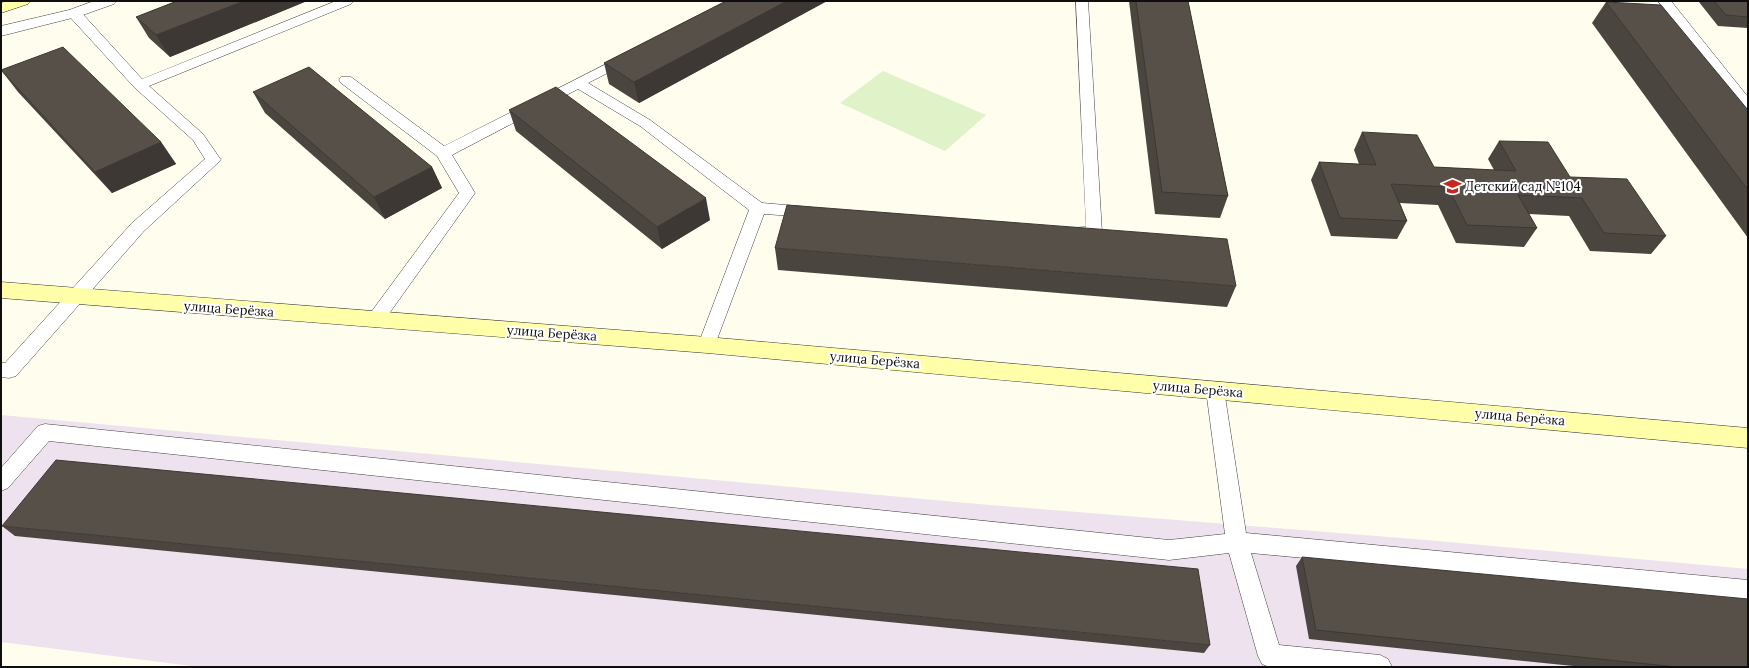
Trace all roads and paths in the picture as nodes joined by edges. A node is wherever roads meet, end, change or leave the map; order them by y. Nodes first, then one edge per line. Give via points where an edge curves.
1 (109, 1) edge
2 (347, 1) edge
3 (1082, 1) edge
4 (1664, 1) edge
5 (74, 13) junction
6 (1, 31) edge
7 (638, 51) edge
8 (346, 80) dead end
9 (578, 84) junction
10 (140, 85) junction
11 (1748, 106) edge
12 (443, 154) junction
13 (758, 208) junction
14 (821, 213) edge
15 (1063, 231) edge
16 (1, 290) edge
17 (76, 297) junction
18 (375, 320) junction
19 (707, 345) junction
20 (1, 370) edge
21 (1215, 390) junction
22 (1748, 438) edge
23 (1, 482) edge
24 (1238, 542) junction
25 (1748, 590) edge
26 (1380, 667) edge

1 - 5 street
2 - 10 lane
3 - 15 lane via 1094,233
4 - 11 lane
5 - 6 street
5 - 10 lane
7 - 9 lane
8 - 12 lane
9 - 12 lane
9 - 13 lane via 645,123
10 - 17 lane via 198,137 213,160 138,227
12 - 18 lane via 467,193
13 - 14 lane
13 - 19 lane
16 - 17 main road, улица Берёзка
17 - 18 main road, улица Берёзка
17 - 20 lane via 10,371
18 - 19 main road, улица Берёзка
19 - 21 main road, улица Берёзка
21 - 22 main road, улица Берёзка
21 - 24 lane
23 - 24 lane via 45,432 1169,550
24 - 25 lane
24 - 26 lane via 1270,656

